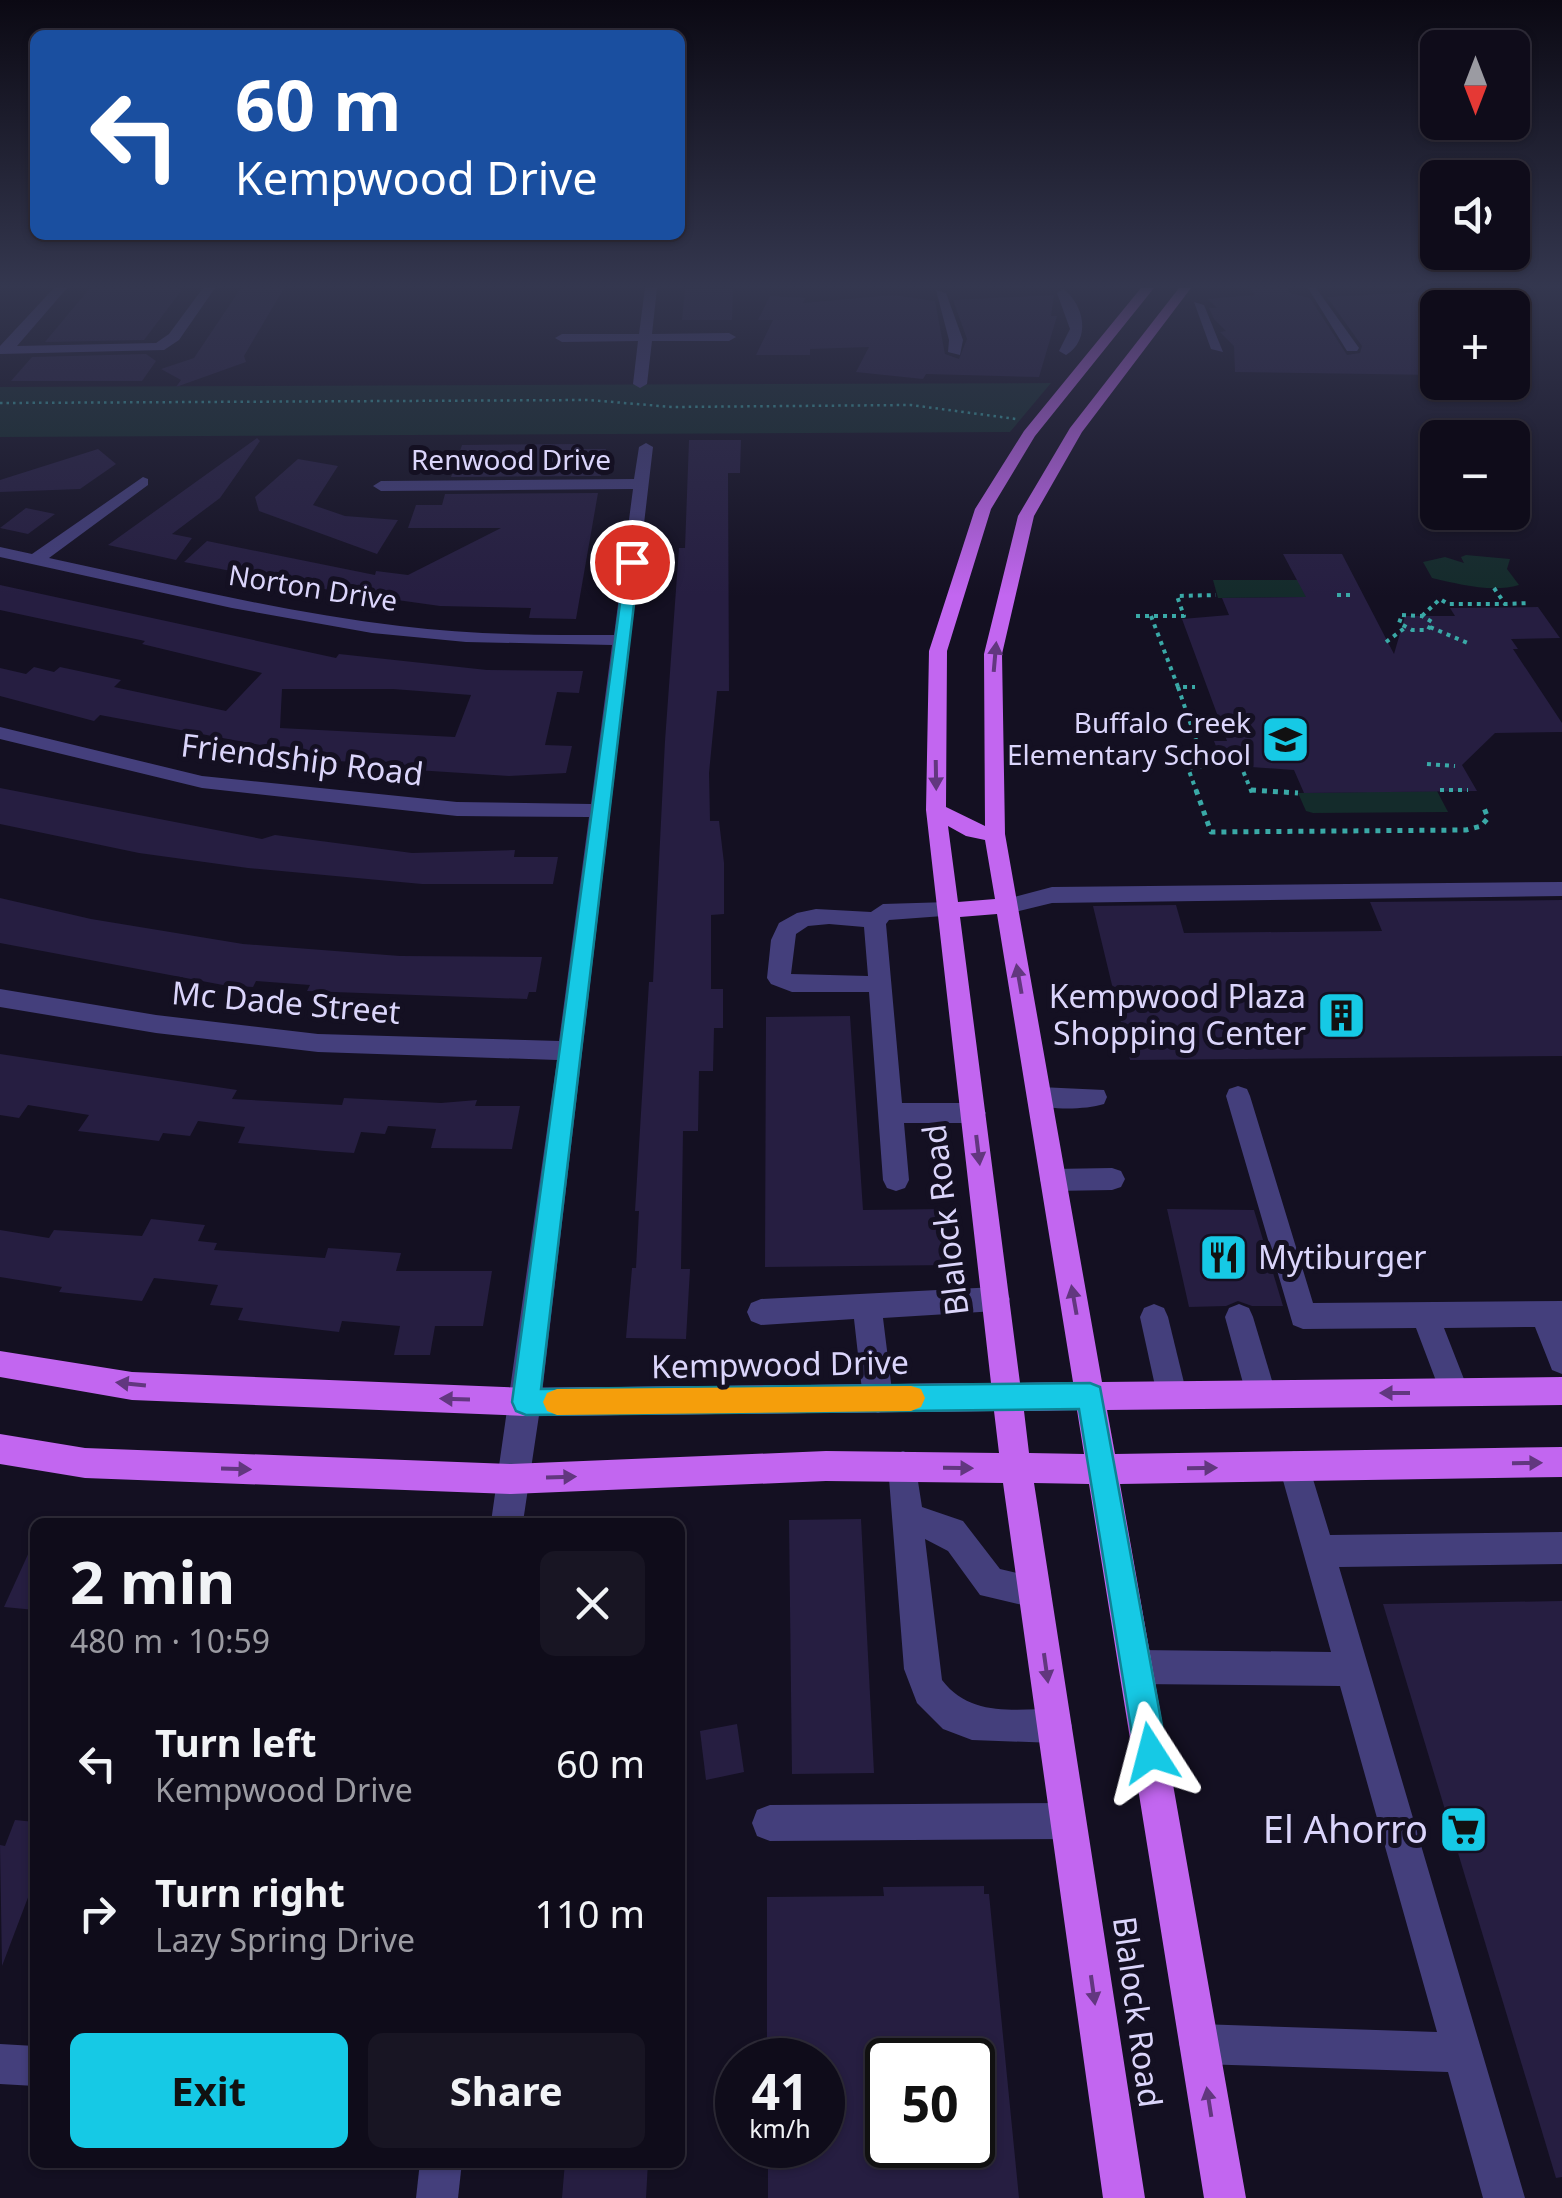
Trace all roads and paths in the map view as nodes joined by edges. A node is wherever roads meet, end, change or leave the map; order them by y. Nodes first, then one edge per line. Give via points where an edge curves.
1 (1064, 391) edge
2 (1110, 391) edge
3 (0, 403) edge
4 (1023, 420) dead end
5 (646, 447) dead end
6 (143, 482) dead end
7 (640, 484) junction
8 (381, 486) dead end
9 (0, 552) edge
10 (36, 559) junction
11 (1497, 590) dead end
12 (1338, 595) dead end
13 (1354, 595) dead end
14 (1216, 596) dead end
15 (1504, 604) junction
16 (1529, 604) dead end
17 (1136, 616) dead end
18 (1151, 616) junction
19 (1422, 616) junction
20 (1406, 626) junction
21 (1430, 626) junction
22 (623, 640) junction
23 (1386, 642) dead end
24 (1470, 644) dead end
25 (1178, 687) junction
26 (1195, 687) dead end
27 (0, 733) edge
28 (1426, 764) dead end
29 (1205, 766) junction
30 (1455, 766) dead end
31 (1440, 790) dead end
32 (1468, 790) dead end
33 (1298, 793) dead end
34 (1484, 808) dead end
35 (936, 810) junction
36 (602, 811) junction
37 (995, 834) junction
38 (1562, 889) edge
39 (1007, 906) junction
40 (948, 910) junction
41 (876, 920) junction
42 (880, 984) junction
43 (0, 998) edge
44 (569, 1051) junction
45 (1238, 1096) dead end
46 (1040, 1097) junction
47 (1095, 1097) dead end
48 (891, 1113) junction
49 (973, 1113) junction
50 (1112, 1179) dead end
51 (896, 1180) dead end
52 (1053, 1180) junction
53 (996, 1300) junction
54 (868, 1306) junction
55 (761, 1312) dead end
56 (1554, 1314) edge
57 (1426, 1315) junction
58 (1154, 1317) dead end
59 (1239, 1317) dead end
60 (1562, 1361) edge
61 (0, 1364) edge
62 (1562, 1391) edge
63 (1454, 1392) junction
64 (1261, 1394) junction
65 (1172, 1395) junction
66 (1090, 1396) junction
67 (1008, 1397) junction
68 (878, 1398) junction
69 (526, 1402) junction
70 (0, 1449) edge
71 (1562, 1462) edge
72 (903, 1466) junction
73 (1294, 1466) junction
74 (1016, 1468) junction
75 (1104, 1469) junction
76 (511, 1479) junction
77 (507, 1518) edge
78 (908, 1522) junction
79 (1562, 1548) edge
80 (1318, 1551) junction
81 (1035, 1592) junction
82 (1137, 1667) junction
83 (1352, 1669) junction
84 (1054, 1726) junction
85 (1068, 1821) junction
86 (770, 1824) dead end
87 (1200, 2044) junction
88 (1462, 2052) junction
89 (0, 2064) edge
90 (30, 2066) edge
91 (441, 2168) edge
92 (438, 2198) edge
93 (1124, 2198) edge
94 (1225, 2198) edge
95 (1504, 2198) edge

1 -> 35 main road, Blalock Road via 1028,434 983,509 938,650
37 -> 2 main road, Blalock Road via 993,654 1026,516 1075,431
3 - 4 path via 911,405
5 - 7 street
6 - 10 street
7 - 8 street, Renwood Drive
7 - 22 street
9 - 10 street, Norton Drive
10 - 22 street, Norton Drive via 242,607 376,628 494,640
11 - 15 path
12 - 13 path
14 - 18 path via 1176,596 1184,616
15 - 16 path
15 - 19 path via 1440,599
17 - 18 path
18 - 25 path
19 - 20 path via 1402,615 1399,622
19 - 21 path
20 - 21 path
20 - 23 path
21 - 24 path
22 - 36 street
25 - 26 path
25 - 29 path
27 - 36 street, Friendship Road via 262,790 457,809
28 - 30 path
29 - 33 path via 1241,766 1252,793
29 - 34 path via 1188,768 1210,832 1466,830 1488,818
31 - 32 path
35 - 37 main road via 973,831
35 - 40 main road, Blalock Road
36 - 44 street
37 - 39 main road, Blalock Road
38 - 39 street via 1052,894
39 - 40 main road
46 -> 39 main road, Blalock Road
40 - 41 street via 884,912
40 - 49 main road, Blalock Road
41 - 42 street
41 - 42 street via 820,917 793,924 785,934 778,978 792,984
42 - 48 street
43 - 44 street, Mc Dade Street via 318,1043
44 - 69 street
45 - 57 street via 1304,1316
46 - 47 street
46 - 52 main road, Blalock Road
48 - 49 street
48 - 51 street
49 -> 53 main road, Blalock Road
50 - 52 street
66 -> 52 main road, Blalock Road
53 - 54 street
53 - 67 main road, Blalock Road
54 - 55 street
54 - 68 street
56 - 57 street
56 - 60 street
57 - 63 street
58 - 65 street
59 - 64 street
69 -> 61 main road, Kempwood Drive via 132,1386
62 - 63 main road, Kempwood Drive
63 -> 64 main road, Kempwood Drive
64 - 65 main road, Kempwood Drive
65 - 66 main road, Kempwood Drive
66 - 67 main road, Kempwood Drive
66 - 75 main road, Blalock Road
67 - 68 main road, Kempwood Drive
67 - 74 main road, Blalock Road
68 - 69 main road, Kempwood Drive
69 - 76 street
70 -> 76 main road via 86,1463
73 -> 71 main road
72 -> 74 main road
76 -> 72 main road
72 - 78 street
75 -> 73 main road
73 - 80 street
74 - 75 main road
74 - 81 main road, Blalock Road
75 - 82 main road, Blalock Road
76 - 77 street
78 - 81 street via 953,1530 992,1584
78 - 84 street via 928,1697 950,1718
79 - 80 street
80 - 83 street
81 -> 84 main road, Blalock Road
82 - 83 street
82 - 87 main road, Blalock Road
83 - 88 street
84 - 85 main road, Blalock Road
85 - 86 street
85 -> 93 main road, Blalock Road
87 - 88 street
94 -> 87 main road, Blalock Road
88 - 95 street
89 - 90 street
91 - 92 street

